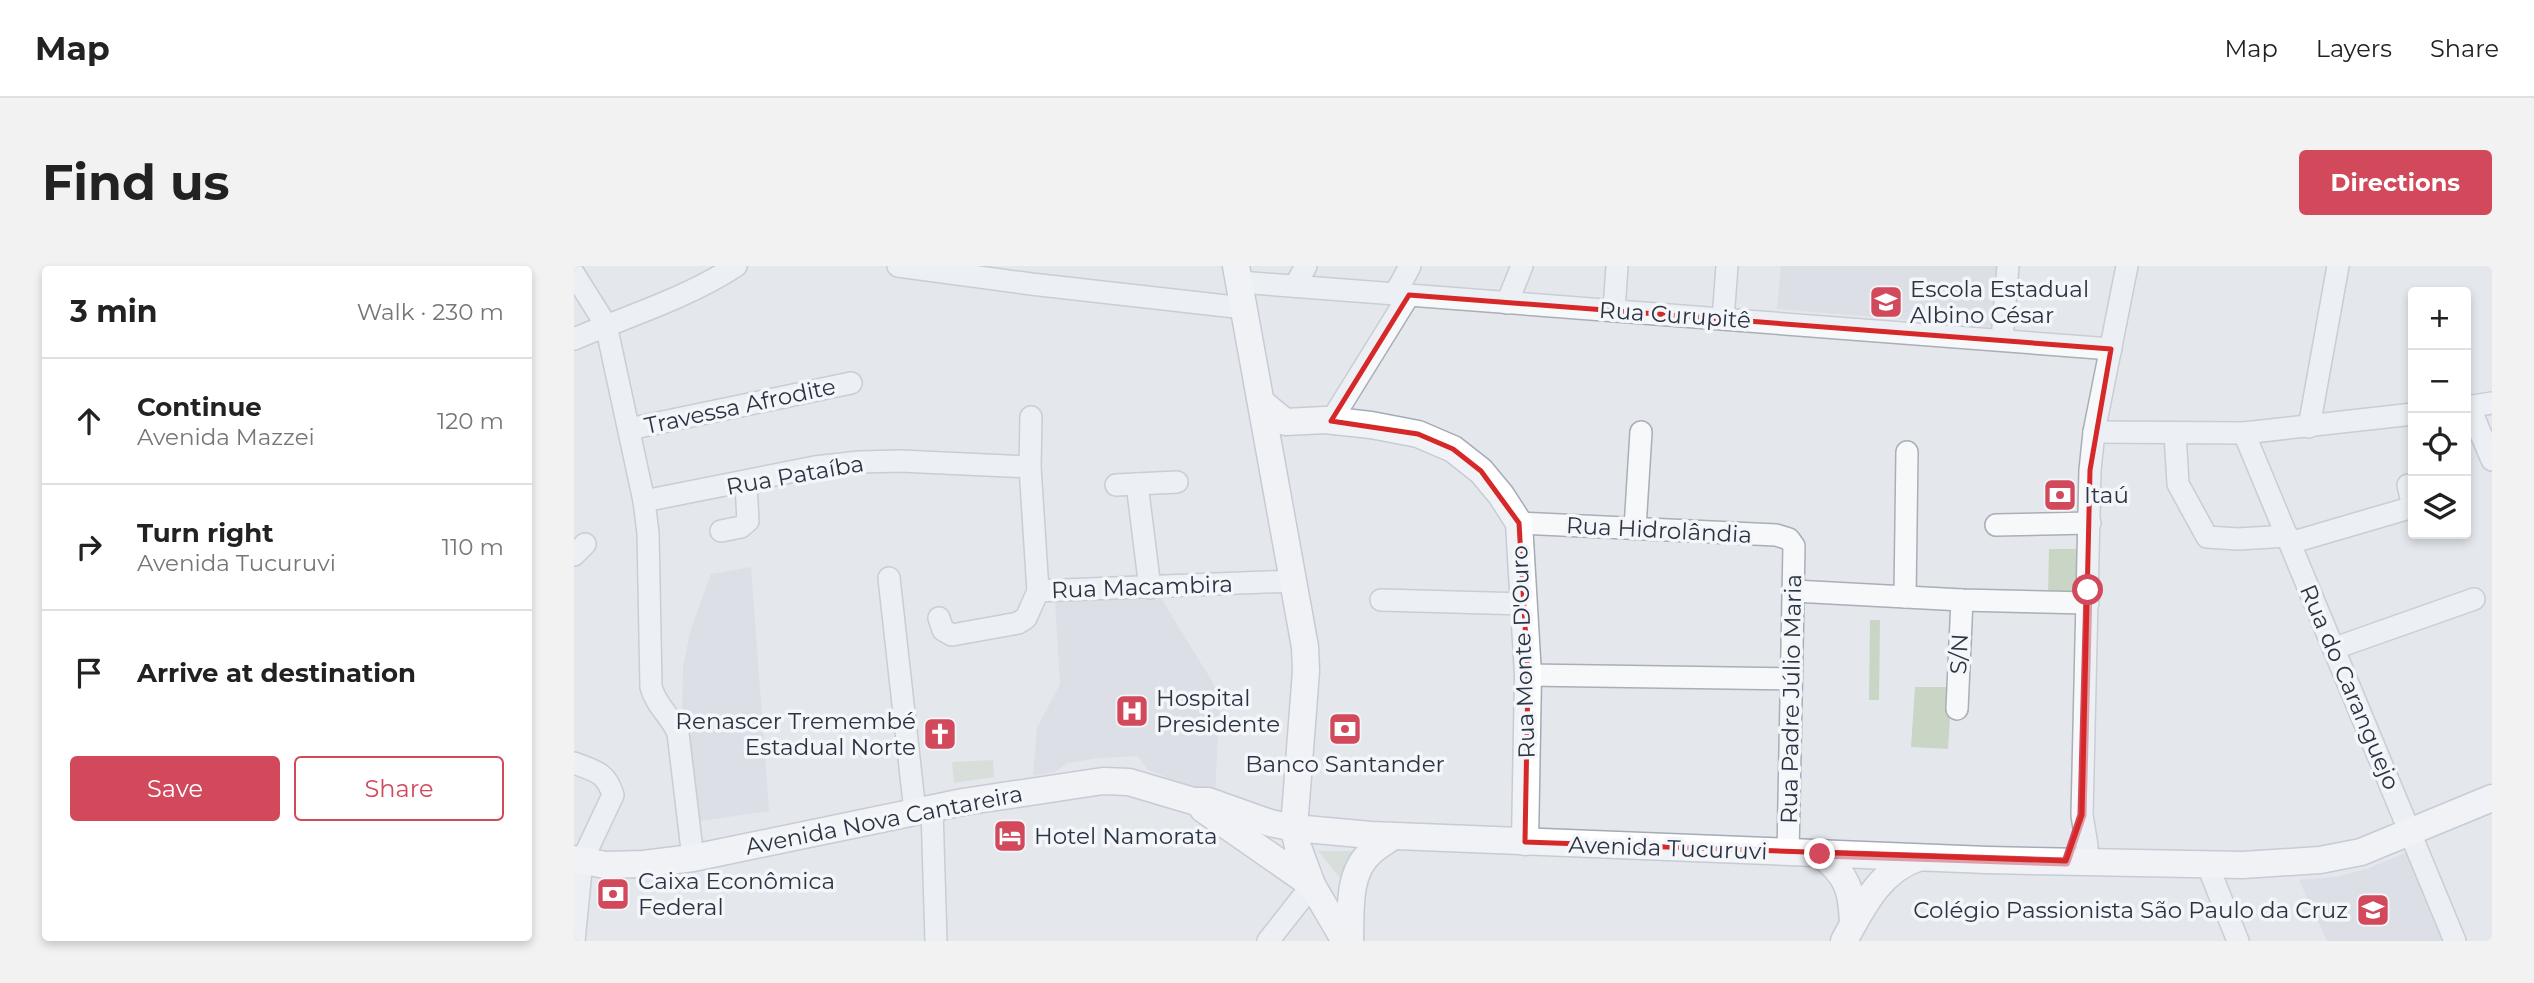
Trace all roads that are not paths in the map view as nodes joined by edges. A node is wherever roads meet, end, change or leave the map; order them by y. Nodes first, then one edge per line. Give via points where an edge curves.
1 (736, 266) edge
2 (898, 266) edge
3 (1306, 266) edge
4 (1410, 266) edge
5 (1522, 266) edge
6 (1617, 266) edge
7 (1727, 266) edge
8 (2008, 266) edge
9 (2127, 266) edge
10 (2338, 266) edge
11 (574, 274) edge
12 (1237, 274) edge
13 (1032, 275) edge
14 (1295, 286) junction
15 (1402, 295) junction
16 (1507, 303) junction
17 (1244, 308) junction
18 (1614, 311) junction
19 (1723, 319) junction
20 (606, 325) junction
21 (574, 339) edge
22 (2002, 341) junction
23 (2111, 349) junction
24 (851, 383) dead end
25 (2492, 402) edge
26 (2471, 406) edge
27 (2471, 413) edge
28 (2408, 415) edge
29 (1031, 417) dead end
30 (1331, 421) junction
31 (2309, 427) junction
32 (629, 429) junction
33 (1277, 432) junction
34 (1641, 432) dead end
35 (2094, 432) junction
36 (2175, 433) junction
37 (2244, 433) junction
38 (1907, 452) dead end
39 (2492, 460) edge
40 (1030, 467) junction
41 (1177, 482) dead end
42 (746, 483) junction
43 (644, 501) junction
44 (2408, 508) edge
45 (1519, 523) junction
46 (2090, 523) junction
47 (1996, 525) dead end
48 (1635, 528) junction
49 (721, 531) dead end
50 (2289, 540) junction
51 (1794, 546) joint
52 (889, 579) dead end
53 (1293, 581) junction
54 (1150, 588) junction
55 (1038, 591) junction
56 (1794, 591) junction
57 (1905, 597) junction
58 (2474, 599) dead end
59 (1381, 600) dead end
60 (1962, 600) junction
61 (2088, 603) junction
62 (1525, 604) junction
63 (939, 618) dead end
64 (2335, 648) junction
65 (1528, 675) junction
66 (1791, 679) junction
67 (1957, 709) dead end
68 (574, 763) edge
69 (2492, 798) edge
70 (1193, 801) junction
71 (923, 810) junction
72 (1294, 828) junction
73 (2409, 832) junction
74 (1392, 836) junction
75 (1525, 842) junction
76 (1788, 853) junction
77 (1820, 854) junction
78 (693, 858) junction
79 (1920, 858) junction
80 (578, 860) edge
81 (2076, 862) junction
82 (2207, 864) junction
83 (1312, 885) junction
84 (1849, 932) edge
85 (574, 941) edge
86 (936, 941) edge
87 (1268, 941) edge
88 (1345, 941) edge
89 (1350, 941) edge
90 (2238, 941) edge
91 (2455, 941) edge

1 - 20 street
2 - 13 street
3 - 14 street
4 - 15 street
5 - 16 street
6 - 18 street
7 - 19 street
8 - 22 street
9 - 23 street
10 - 31 street
11 - 20 street
12 - 14 street, Rua Curupitê
12 - 17 main road
13 - 17 street
14 - 15 street, Rua Curupitê
15 - 16 street, Rua Curupitê
15 - 30 street
16 - 18 street, Rua Curupitê
17 - 33 main road via 1262,403
18 - 19 street, Rua Curupitê
19 - 22 street, Rua Curupitê
20 - 21 street
20 - 32 street
22 - 23 street, Rua Curupitê
23 - 35 street
24 - 32 street, Travessa Afrodite
25 - 26 street
27 - 39 street
28 - 31 street
29 - 40 street, Rua Macambira
30 - 33 main road, Rua Monte D'Ouro
30 - 45 main road, Rua Monte D'Ouro via 1418,434 1453,449 1481,471
31 - 37 street
32 - 43 street
33 - 53 main road
34 - 48 street
35 - 36 street
35 - 46 street
36 - 37 street
36 - 50 street via 2178,484 2207,537
37 - 50 street, Rua do Caranguejo
38 - 57 street
40 - 42 street, Rua Pataíba via 859,462
40 - 55 street, Rua Macambira
41 - 54 street via 1126,485
42 - 43 street, Rua Pataíba
42 - 49 street via 748,521
43 - 78 street via 651,687 678,733
44 - 50 street
45 - 48 street, Rua Hidrolândia
45 - 62 main road, Rua Monte D'Ouro
46 - 47 street
46 - 61 street
48 - 51 street, Rua Hidrolândia via 1776,535
50 - 64 street, Rua do Caranguejo
51 - 56 street, Rua Padre Júlio Maria
52 - 71 street via 914,789
53 - 54 street, Rua Macambira
53 - 72 main road via 1306,671
54 - 55 street, Rua Macambira
55 - 63 street via 1027,618 1018,623 952,635 943,630
56 - 57 street
56 - 66 street, Rua Padre Júlio Maria
57 - 60 street
58 - 64 street
59 - 62 street
60 - 61 street
60 - 67 street, S/N
61 - 81 street via 2082,815 2087,846
62 - 65 main road, Rua Monte D'Ouro
64 - 73 street, Rua do Caranguejo
65 - 66 street
65 - 75 main road, Rua Monte D'Ouro
66 - 76 street, Rua Padre Júlio Maria
68 - 80 street via 599,772 608,780 613,795
69 - 73 main road, Avenida Tucuruvi
70 - 71 main road, Avenida Nova Cantareira via 1129,782 1103,781
70 - 72 main road, Avenida Nova Cantareira via 1208,801
70 - 83 main road, Avenida Nova Cantareira
71 - 78 main road, Avenida Nova Cantareira
71 - 86 street
72 - 74 main road, Avenida Tucuruvi
72 - 83 main road
73 - 82 main road, Avenida Tucuruvi via 2361,852 2320,860
73 - 91 street, Rua do Caranguejo
74 - 75 main road, Avenida Tucuruvi
74 - 89 main road via 1360,864 1352,896
75 - 76 main road, Avenida Tucuruvi
76 - 77 main road, Avenida Tucuruvi
77 - 79 main road, Avenida Tucuruvi
77 - 84 main road via 1847,884
78 - 80 main road, Avenida Nova Cantareira via 605,865
79 - 81 main road, Avenida Tucuruvi
79 - 84 main road via 1892,869
80 - 85 street
81 - 82 main road, Avenida Tucuruvi
82 - 90 street
83 - 87 street
83 - 88 main road, Avenida Nova Cantareira

